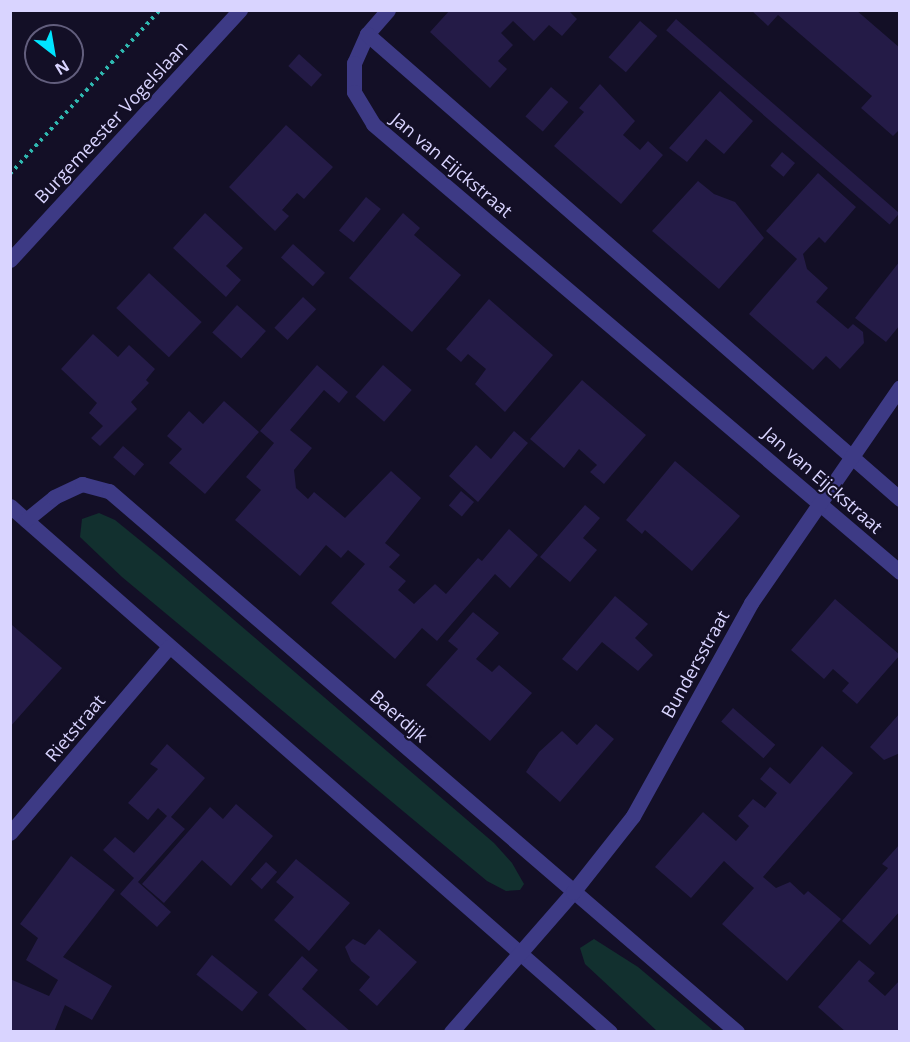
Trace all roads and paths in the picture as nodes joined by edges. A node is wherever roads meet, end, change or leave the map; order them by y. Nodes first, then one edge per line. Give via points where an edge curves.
1 (160, 10) edge
2 (240, 10) edge
3 (388, 10) edge
4 (367, 34) junction
5 (10, 174) edge
6 (10, 260) edge
7 (900, 387) edge
8 (850, 456) junction
9 (900, 499) edge
10 (819, 502) junction
11 (10, 506) edge
12 (26, 520) junction
13 (900, 572) edge
14 (169, 647) junction
15 (10, 833) edge
16 (573, 892) junction
17 (519, 953) junction
18 (451, 1032) edge
19 (610, 1032) edge
20 (737, 1032) edge

1 - 5 path
2 - 6 street, Burgemeester Vogelslaan
3 - 4 street
4 - 8 street, Jan van Eijckstraat
4 - 10 street, Jan van Eijckstraat via 354,63 354,92 374,124
7 - 8 street, Bundersstraat
8 - 9 street, Jan van Eijckstraat
8 - 10 street, Bundersstraat
10 - 13 street, Jan van Eijckstraat
10 - 16 street, Bundersstraat via 751,603 633,816
11 - 12 street
12 - 14 street
12 - 16 street, Baerdijk via 54,497 82,484 109,491
14 - 15 street, Rietstraat
14 - 17 street
16 - 17 street, Bundersstraat
16 - 20 street, Baerdijk
17 - 18 street, Bundersstraat
17 - 19 street

